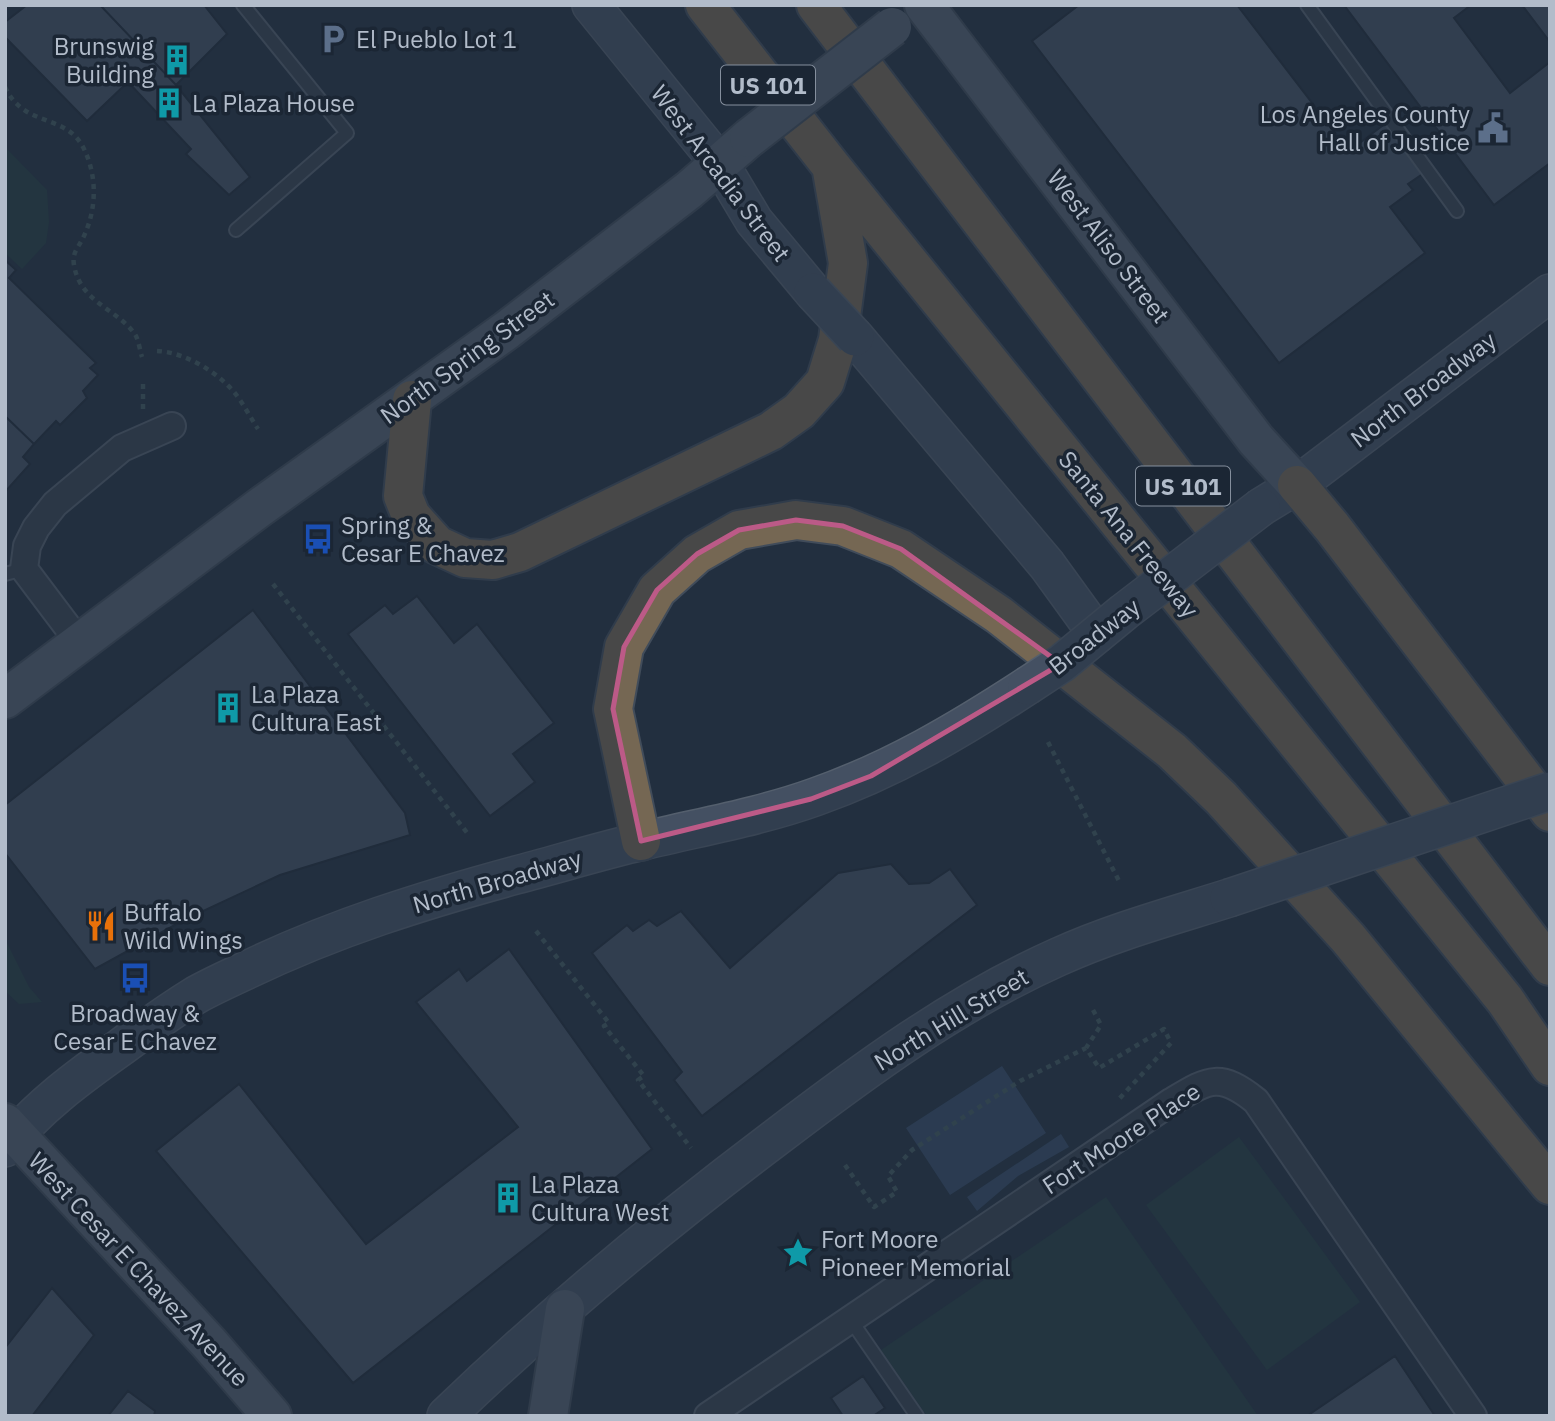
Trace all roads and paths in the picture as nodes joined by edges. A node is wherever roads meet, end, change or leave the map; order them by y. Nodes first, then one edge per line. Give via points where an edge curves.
1 (243, 5) edge
2 (591, 5) edge
3 (705, 5) edge
4 (816, 5) edge
5 (1307, 5) edge
6 (912, 13) edge
7 (5, 87) edge
8 (720, 164) junction
9 (831, 166) junction
10 (1457, 211) dead end
11 (236, 230) dead end
12 (1550, 293) edge
13 (157, 351) dead end
14 (142, 357) dead end
15 (412, 400) junction
16 (172, 426) dead end
17 (258, 429) dead end
18 (1297, 485) junction
19 (15, 571) edge
20 (273, 584) dead end
21 (1097, 634) junction
22 (79, 642) junction
23 (1027, 687) joint
24 (5, 699) edge
25 (1048, 742) dead end
26 (1550, 792) edge
27 (1550, 812) edge
28 (468, 834) dead end
29 (641, 841) junction
30 (1119, 881) dead end
31 (536, 931) dead end
32 (1550, 966) edge
33 (1093, 1010) dead end
34 (1171, 1043) dead end
35 (1086, 1048) junction
36 (1550, 1066) edge
37 (9, 1135) edge
38 (691, 1148) dead end
39 (845, 1165) dead end
40 (1550, 1185) edge
41 (565, 1309) junction
42 (850, 1319) junction
43 (272, 1416) edge
44 (446, 1416) edge
45 (548, 1416) edge
46 (708, 1416) edge
47 (917, 1416) edge
48 (1473, 1416) edge

1 - 11 lane via 348,133
2 - 8 main road, West Arcadia Street
3 - 9 highway, Santa Ana Freeway / US 101
4 - 32 highway, US 101
5 - 10 lane
6 - 8 main road, North Spring Street, bridge
6 - 18 main road, West Aliso Street
7 - 14 path via 21,110 64,128 83,148 93,174 94,194 74,266 86,290 137,337
8 - 15 main road, North Spring Street
8 - 21 main road, West Arcadia Street, bridge via 754,221 1053,574
9 - 15 highway via 848,263 838,340 825,382 799,411 771,431 520,552 484,560 465,558 437,545 411,516 403,496
9 - 36 highway, Santa Ana Freeway / US 101 via 1505,1000
12 - 18 main road, North Broadway
13 - 17 path via 213,373 237,395
15 - 22 main road, North Spring Street
16 - 19 street via 122,448 55,504 36,528
18 - 21 main road, Broadway, bridge via 1261,506
18 - 27 highway
19 - 22 street
20 - 28 path
21 - 23 main road, Broadway, bridge
22 - 24 main road, North Spring Street
23 - 29 main road, North Broadway via 871,776 798,802
25 - 30 path
26 - 41 main road, North Hill Street, bridge via 1059,956 938,1022 864,1070 719,1181
29 - 37 main road, North Broadway via 427,899 272,958 197,995 140,1033
29 - 40 highway via 613,709 624,648 657,590 697,554 739,530 796,520 843,526 901,549 999,615 1221,797 1348,938
31 - 38 path via 609,1023 604,1026 643,1076 638,1080
33 - 35 path via 1101,1025
34 - 35 path via 1164,1029 1099,1068
35 - 39 path via 1020,1081 912,1150 888,1177 897,1192 874,1207
37 - 43 main road, West Cesar E Chavez Avenue via 209,1343
41 - 44 main road, North Hill Street
41 - 45 main road
42 - 46 street, Fort Moore Place
42 - 47 lane
42 - 48 street, Fort Moore Place via 1171,1102 1203,1083 1218,1081 1241,1089 1256,1101

